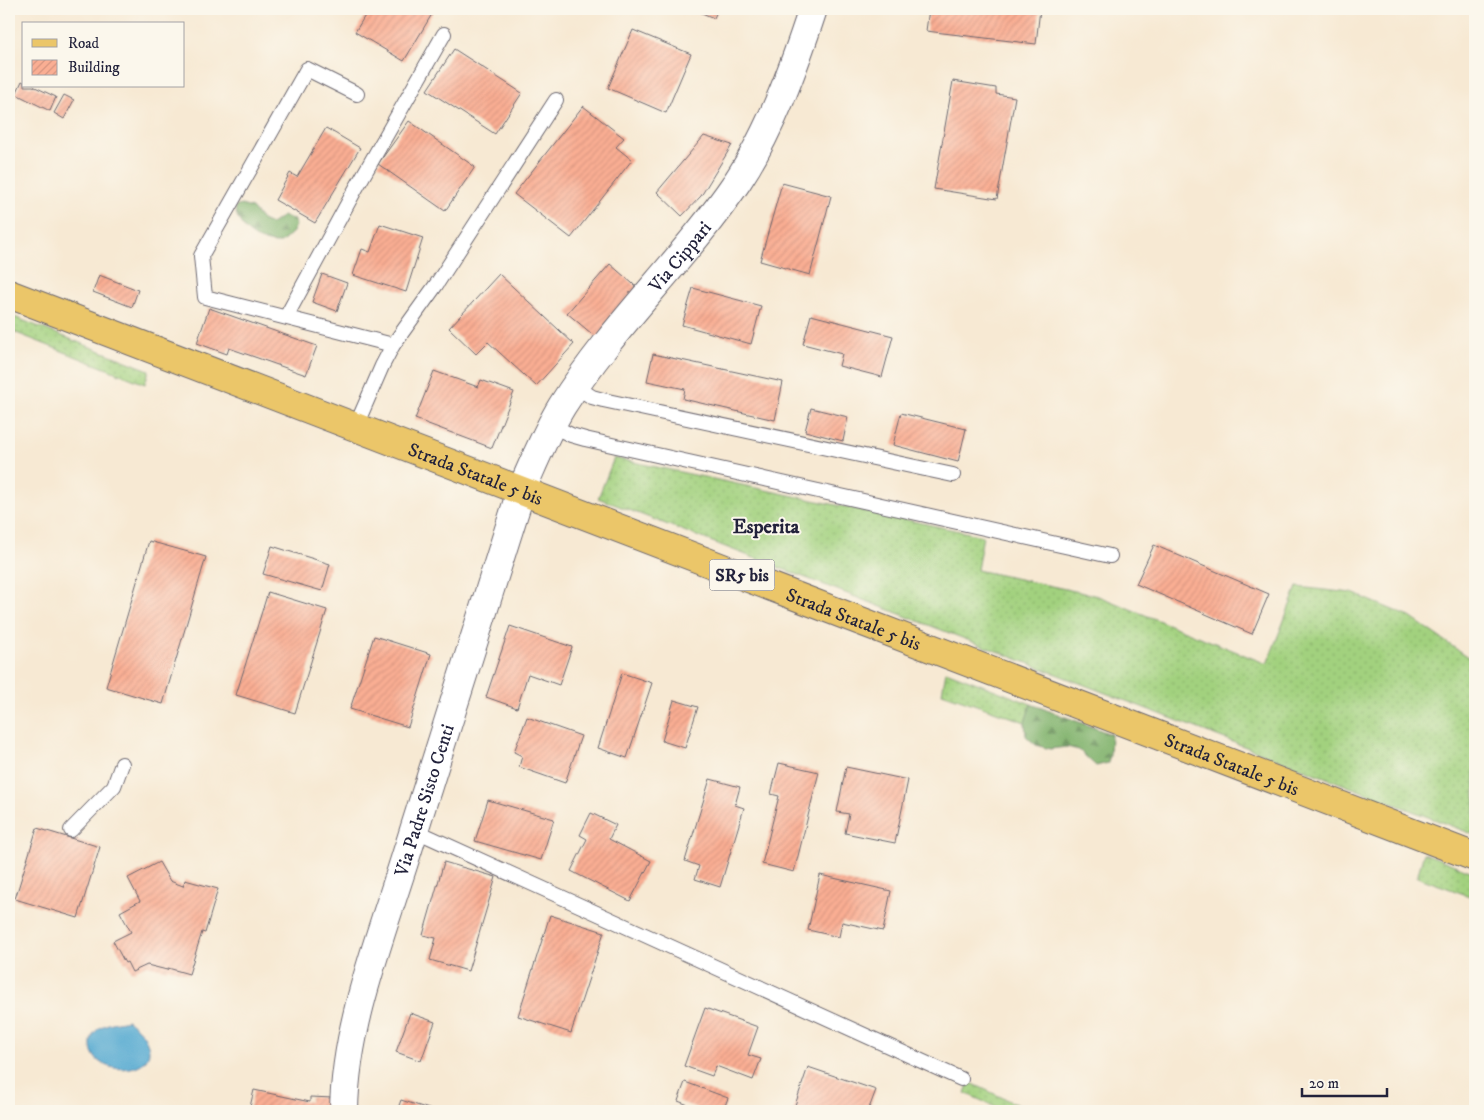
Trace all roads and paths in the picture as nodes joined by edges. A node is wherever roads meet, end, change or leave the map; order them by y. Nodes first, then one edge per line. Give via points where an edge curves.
1 (813, 9) edge
2 (444, 34) dead end
3 (357, 94) dead end
4 (556, 100) dead end
5 (9, 294) edge
6 (286, 317) junction
7 (393, 345) junction
8 (575, 386) junction
9 (551, 426) junction
10 (355, 428) junction
11 (953, 475) dead end
12 (522, 491) junction
13 (1110, 556) dead end
14 (122, 764) dead end
15 (71, 830) dead end
16 (414, 830) junction
17 (1475, 857) edge
18 (961, 1079) dead end
19 (344, 1111) edge

1 - 8 street, Via Cippari via 783,92 739,180
2 - 6 lane
3 - 6 lane via 307,69 201,256 205,297
4 - 7 lane via 436,285
5 - 10 main road, Strada Statale 5 bis / SR5 bis
6 - 7 lane
7 - 10 lane
8 - 9 street, Via Cippari
8 - 11 lane via 603,400
9 - 12 street, Via Cippari
9 - 13 lane via 585,439
10 - 12 main road, Strada Statale 5 bis / SR5 bis
12 - 16 street, Via Padre Sisto Centi
12 - 17 main road, Strada Statale 5 bis / SR5 bis
14 - 15 lane via 114,786
16 - 18 lane
16 - 19 street, Via Padre Sisto Centi via 353,1031

